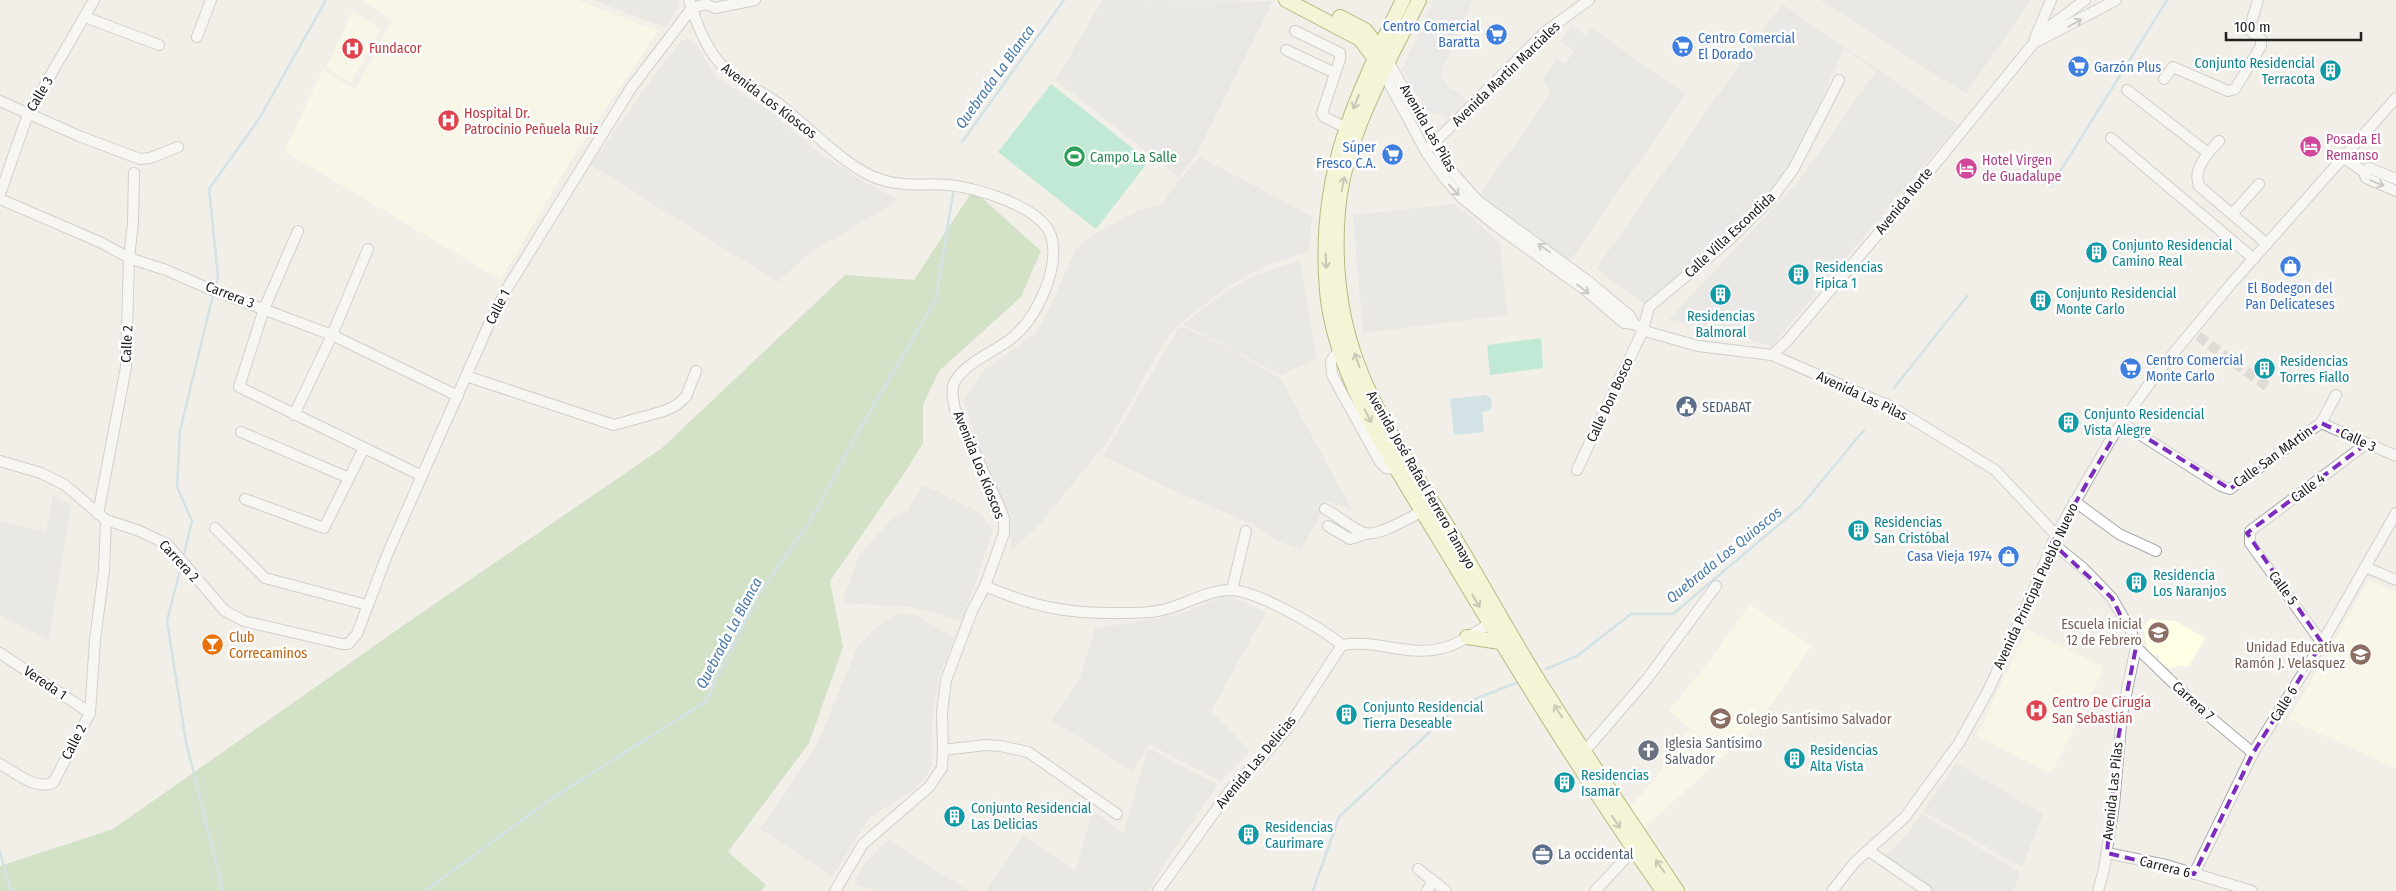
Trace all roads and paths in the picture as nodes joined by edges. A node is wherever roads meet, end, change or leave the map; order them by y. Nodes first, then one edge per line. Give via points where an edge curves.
1 (94, 0) edge
2 (211, 0) edge
3 (755, 0) edge
4 (1286, 0) edge
5 (1306, 0) edge
6 (1404, 0) edge
7 (1419, 0) edge
8 (1589, 0) edge
9 (2051, 0) edge
10 (2085, 0) edge
11 (2116, 0) edge
12 (2258, 0) edge
13 (707, 2) edge
14 (690, 4) edge
15 (85, 17) junction
16 (1295, 31) dead end
17 (197, 36) dead end
18 (2033, 44) junction
19 (159, 45) dead end
20 (1286, 50) dead end
21 (1381, 60) junction
22 (1335, 74) junction
23 (2164, 79) dead end
24 (1840, 80) dead end
25 (2126, 90) dead end
26 (2396, 98) edge
27 (0, 101) edge
28 (28, 114) junction
29 (1346, 128) junction
30 (2111, 138) dead end
31 (2219, 141) dead end
32 (1434, 143) junction
33 (178, 147) dead end
34 (1425, 151) junction
35 (2208, 153) junction
36 (2344, 158) junction
37 (4, 170) edge
38 (2364, 172) junction
39 (134, 173) dead end
40 (2396, 180) edge
41 (2259, 184) dead end
42 (2396, 191) edge
43 (0, 194) edge
44 (0, 199) edge
45 (2233, 213) junction
46 (298, 231) dead end
47 (2267, 244) junction
48 (368, 249) dead end
49 (128, 258) junction
50 (2254, 259) junction
51 (264, 309) junction
52 (1638, 327) junction
53 (332, 335) junction
54 (1772, 355) junction
55 (696, 371) dead end
56 (466, 376) junction
57 (2336, 395) dead end
58 (458, 396) junction
59 (294, 415) junction
60 (2321, 422) junction
61 (2122, 423) junction
62 (241, 432) dead end
63 (2366, 444) junction
64 (364, 448) junction
65 (2396, 456) edge
66 (0, 461) edge
67 (1577, 470) dead end
68 (422, 476) junction
69 (349, 478) junction
70 (245, 499) dead end
71 (2074, 501) junction
72 (1325, 508) dead end
73 (1423, 512) junction
74 (2396, 513) edge
75 (102, 517) junction
76 (1328, 526) dead end
77 (215, 528) dead end
78 (1246, 531) dead end
79 (2250, 531) joint
80 (1366, 534) junction
81 (2054, 539) junction
82 (2156, 551) dead end
83 (2366, 567) junction
84 (2396, 580) edge
85 (985, 586) junction
86 (1716, 586) dead end
87 (1232, 590) junction
88 (367, 605) junction
89 (1494, 620) junction
90 (357, 634) joint
91 (1467, 637) junction
92 (1500, 642) junction
93 (2322, 643) junction
94 (1342, 645) junction
95 (2136, 647) junction
96 (1, 656) edge
97 (90, 713) junction
98 (943, 750) junction
99 (1585, 751) junction
100 (2253, 753) junction
101 (0, 764) edge
102 (1117, 814) dead end
103 (1638, 845) junction
104 (1869, 851) junction
105 (2107, 853) junction
106 (1418, 869) dead end
107 (2194, 874) junction
108 (1433, 880) junction
109 (837, 890) edge
110 (1158, 891) edge
111 (1426, 891) edge
112 (1446, 891) edge
113 (1595, 891) edge
114 (1663, 891) edge
115 (1677, 891) edge
116 (1832, 891) edge
117 (1927, 891) edge
118 (2098, 891) edge
119 (2252, 891) edge

1 - 15 street, Calle 3
2 - 17 street
3 - 13 street via 715,8
4 - 21 street via 1360,39
5 - 21 street via 1365,30
6 - 21 street, Avenida José Rafael Ferrero Tamayo
7 - 21 street, Avenida José Rafael Ferrero Tamayo
8 - 32 street, Avenida Martin Marciales via 1545,32
9 - 18 street, Avenida Norte
10 - 18 street, Avenida Norte via 2049,27
18 -> 11 street
12 - 23 street via 2249,30 2261,39 2261,46 2235,89 2228,91 2173,67
13 - 14 street
14 - 56 street, Calle 1 via 671,38 631,88 587,156 508,286
14 - 85 street, Avenida Los Kioscos via 704,39 726,70 778,103 827,146 862,170 881,180 915,186 967,188 1008,201 1042,221 1052,237 1053,266 1043,296 1009,340 954,383 955,409 1004,519 1004,533
15 - 19 street
15 - 28 street, Calle 3
16 - 22 street via 1340,53
18 - 54 street, Avenida Norte via 1878,234
20 - 22 street
21 -> 29 street, Avenida José Rafael Ferrero Tamayo
21 - 32 street, Avenida Las Pilas
21 - 34 street, Avenida Las Pilas
89 -> 21 street, Avenida José Rafael Ferrero Tamayo via 1372,397 1354,355 1340,303 1338,209 1356,137
22 - 29 street via 1322,113
24 - 52 street, Calle Villa Escondida via 1794,168 1773,197 1649,307
25 - 35 street
26 - 36 street, Avenida Principal Pueblo Nuevo
27 - 28 street
28 - 33 street via 140,159
28 - 37 street, Calle 3
29 -> 73 street, Avenida José Rafael Ferrero Tamayo via 1327,204 1327,291 1339,350 1370,420
30 - 50 street
31 - 35 street
32 - 34 street, Avenida Martin Marciales
52 -> 32 street, Avenida Las Pilas via 1630,315 1588,281 1478,201 1447,166
34 -> 52 street, Avenida Las Pilas via 1444,179 1480,215 1584,289 1624,323
35 - 45 street via 2198,170 2199,186
36 - 38 street
36 - 47 street, Avenida Principal Pueblo Nuevo
37 - 43 street, Calle 3
38 - 40 street via 2369,168
38 -> 42 street via 2366,178
39 - 49 street, Calle 2 via 133,223
41 - 45 street
44 - 49 street, Carrera 3
45 - 47 street
46 - 51 street
47 - 50 street, Avenida Principal Pueblo Nuevo
48 - 53 street
49 - 51 street, Carrera 3
49 - 75 street, Calle 2 via 126,367
50 - 61 street, Avenida Principal Pueblo Nuevo via 2195,334 2157,373
51 - 53 street, Carrera 3
51 - 59 street via 239,387
52 - 54 street, Avenida Las Pilas via 1698,346
52 - 67 street, Calle Don Bosco
53 - 58 street, Carrera 3
53 - 59 street
54 - 81 street, Avenida Las Pilas via 1894,408 1965,450 1995,470
55 - 56 street via 686,397 675,406 614,425
56 - 58 street, Calle 1
57 - 60 street, Calle San MArtin
58 - 68 street, Calle 1
59 - 64 street
60 - 61 street, Calle San MArtin via 2230,489
60 - 63 street, Calle 3
61 - 71 street, Avenida Principal Pueblo Nuevo
62 - 69 street
63 - 65 street, Calle 3
63 - 79 street, Calle 4
64 - 68 street
64 - 69 street
66 - 75 street, Carrera 2 via 41,473 65,485
68 - 88 street, Calle 1
69 - 70 street via 324,528
71 - 81 street, Avenida Principal Pueblo Nuevo
71 - 82 street via 2109,528
72 - 80 street
73 - 80 street via 1376,533
73 -> 89 street, Avenida José Rafael Ferrero Tamayo
74 - 83 street, Calle 6
75 - 90 street, Carrera 2 via 167,544 225,611 244,621 342,644 348,644
75 - 97 street, Calle 2 via 104,570
76 - 80 street via 1350,538
77 - 88 street via 265,578
78 - 87 street
79 - 93 street, Calle 5 via 2250,543
81 - 95 street, Avenida Las Pilas via 2112,598 2131,631
81 - 104 street, Avenida Principal Pueblo Nuevo via 1989,689 1964,734 1905,817
83 - 84 street
83 - 93 street, Calle 6
85 - 87 street via 1042,607 1091,614 1169,609 1206,594
85 - 98 street, Avenida Los Kioscos via 946,680 942,713
86 - 99 street via 1650,674
87 - 94 street via 1245,592 1326,632
88 - 90 street, Calle 1
89 - 91 street
89 - 92 street, Avenida José Rafael Ferrero Tamayo
99 -> 89 street, Avenida José Rafael Ferrero Tamayo
91 - 92 street
91 - 94 street via 1440,650 1359,642
92 -> 103 street, Avenida José Rafael Ferrero Tamayo
93 - 100 street, Calle 6
94 - 110 street, Avenida Las Delicias via 1287,729 1234,785
95 - 100 street, Carrera 7 via 2198,707
95 - 105 street, Avenida Las Pilas via 2118,739
96 - 97 street, Vereda 1
97 - 101 street, Calle 2 via 53,783 45,786 32,783
98 - 102 street via 984,745 1028,752
98 - 109 street, Avenida Los Kioscos via 942,768 929,787 863,844
99 - 103 street, Avenida José Rafael Ferrero Tamayo
100 - 107 street, Calle 6
103 - 113 street
103 - 114 street, Avenida José Rafael Ferrero Tamayo
115 -> 103 street, Avenida José Rafael Ferrero Tamayo
104 - 116 street, Avenida Principal Pueblo Nuevo
104 - 117 street
105 - 107 street, Carrera 6
105 - 118 street, Avenida Las Pilas
106 - 108 street
107 - 119 street, Carrera 6
108 - 111 street
108 - 112 street

